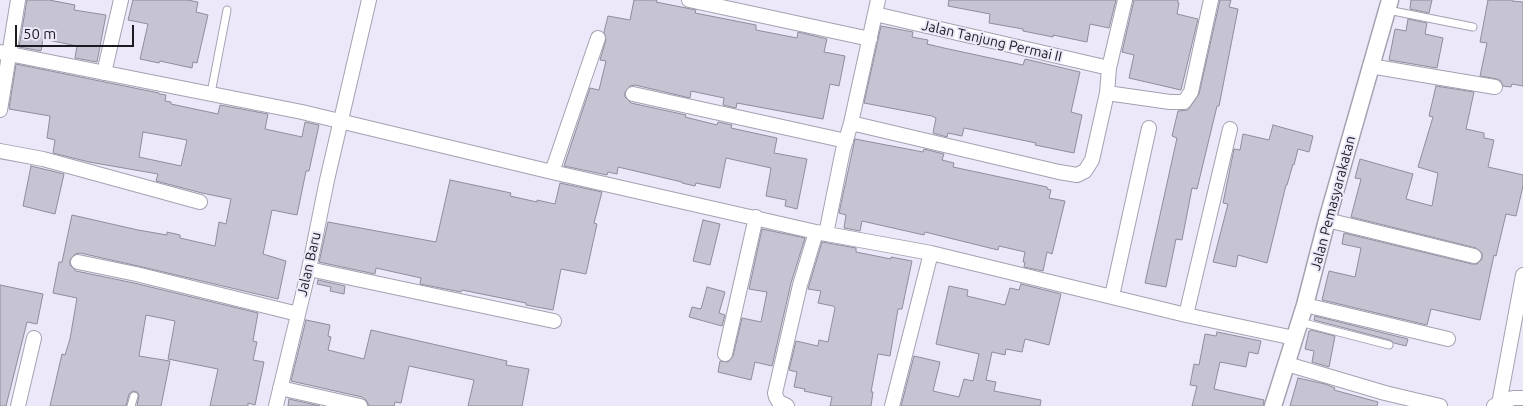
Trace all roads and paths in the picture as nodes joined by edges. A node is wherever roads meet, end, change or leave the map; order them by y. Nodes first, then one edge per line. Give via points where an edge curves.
1 (18, 0) edge
2 (120, 0) edge
3 (369, 0) edge
4 (690, 0) edge
5 (878, 0) edge
6 (1125, 0) edge
7 (1211, 0) edge
8 (1388, 5) edge
9 (227, 10) dead end
10 (875, 14) junction
11 (1473, 27) dead end
12 (598, 38) dead end
13 (870, 38) junction
14 (5, 53) edge
15 (1370, 66) junction
16 (1109, 68) junction
17 (104, 73) junction
18 (1495, 87) dead end
19 (211, 93) junction
20 (1107, 93) junction
21 (633, 94) dead end
22 (0, 110) edge
23 (340, 122) junction
24 (851, 123) junction
25 (1149, 128) dead end
26 (1230, 129) dead end
27 (846, 141) junction
28 (0, 151) edge
29 (552, 172) junction
30 (200, 202) dead end
31 (756, 217) junction
32 (1327, 220) junction
33 (821, 233) junction
34 (931, 253) junction
35 (1474, 256) dead end
36 (78, 262) dead end
37 (309, 269) junction
38 (1523, 275) edge
39 (1112, 296) junction
40 (1305, 305) junction
41 (298, 314) junction
42 (1186, 314) junction
43 (554, 321) dead end
44 (1300, 322) junction
45 (34, 338) dead end
46 (1294, 338) junction
47 (1448, 339) dead end
48 (1389, 345) dead end
49 (725, 354) dead end
50 (1287, 364) junction
51 (280, 388) junction
52 (134, 396) dead end
53 (1523, 398) edge
54 (1383, 400) edge
55 (340, 404) edge
56 (1496, 405) edge
57 (18, 406) edge
58 (131, 406) edge
59 (276, 406) edge
60 (360, 406) edge
61 (787, 406) edge
62 (892, 406) edge
63 (1273, 406) edge
64 (1440, 406) edge

1 - 14 street
2 - 17 street
3 - 23 street, Jalan Baru
4 - 13 street
5 - 10 street
6 - 16 street
7 - 20 street via 1191,92 1184,102
8 - 11 lane
8 - 15 street, Jalan Pemasyarakatan
9 - 19 lane
10 - 13 street
10 - 16 street, Jalan Tanjung Permai II
12 - 29 street
13 - 24 street
14 - 17 street
14 - 22 street
15 - 18 street
15 - 32 street, Jalan Pemasyarakatan
16 - 20 street
17 - 19 street
19 - 23 street
20 - 24 street via 1092,160 1085,171 1077,175
21 - 27 street
23 - 29 street
23 - 37 street, Jalan Baru
24 - 27 street
25 - 39 street
26 - 42 street
27 - 33 street
28 - 30 street via 43,159
29 - 31 street
31 - 33 street
31 - 49 street
32 - 35 street
32 - 40 street, Jalan Pemasyarakatan
33 - 34 street
33 - 61 street via 800,285 775,393
34 - 39 street
34 - 62 street
36 - 41 street
37 - 41 street, Jalan Baru
37 - 43 street
38 - 56 street
39 - 42 street
40 - 44 street, Jalan Pemasyarakatan
40 - 47 street
41 - 51 street, Jalan Baru
42 - 46 street
44 - 46 street, Jalan Pemasyarakatan
44 - 48 lane
45 - 57 street
46 - 50 street, Jalan Pemasyarakatan
50 - 54 street
50 - 63 street, Jalan Pemasyarakatan
51 - 55 street
51 - 59 street, Jalan Baru
52 - 58 lane
53 - 56 street via 1513,398
54 - 64 street
55 - 60 street

